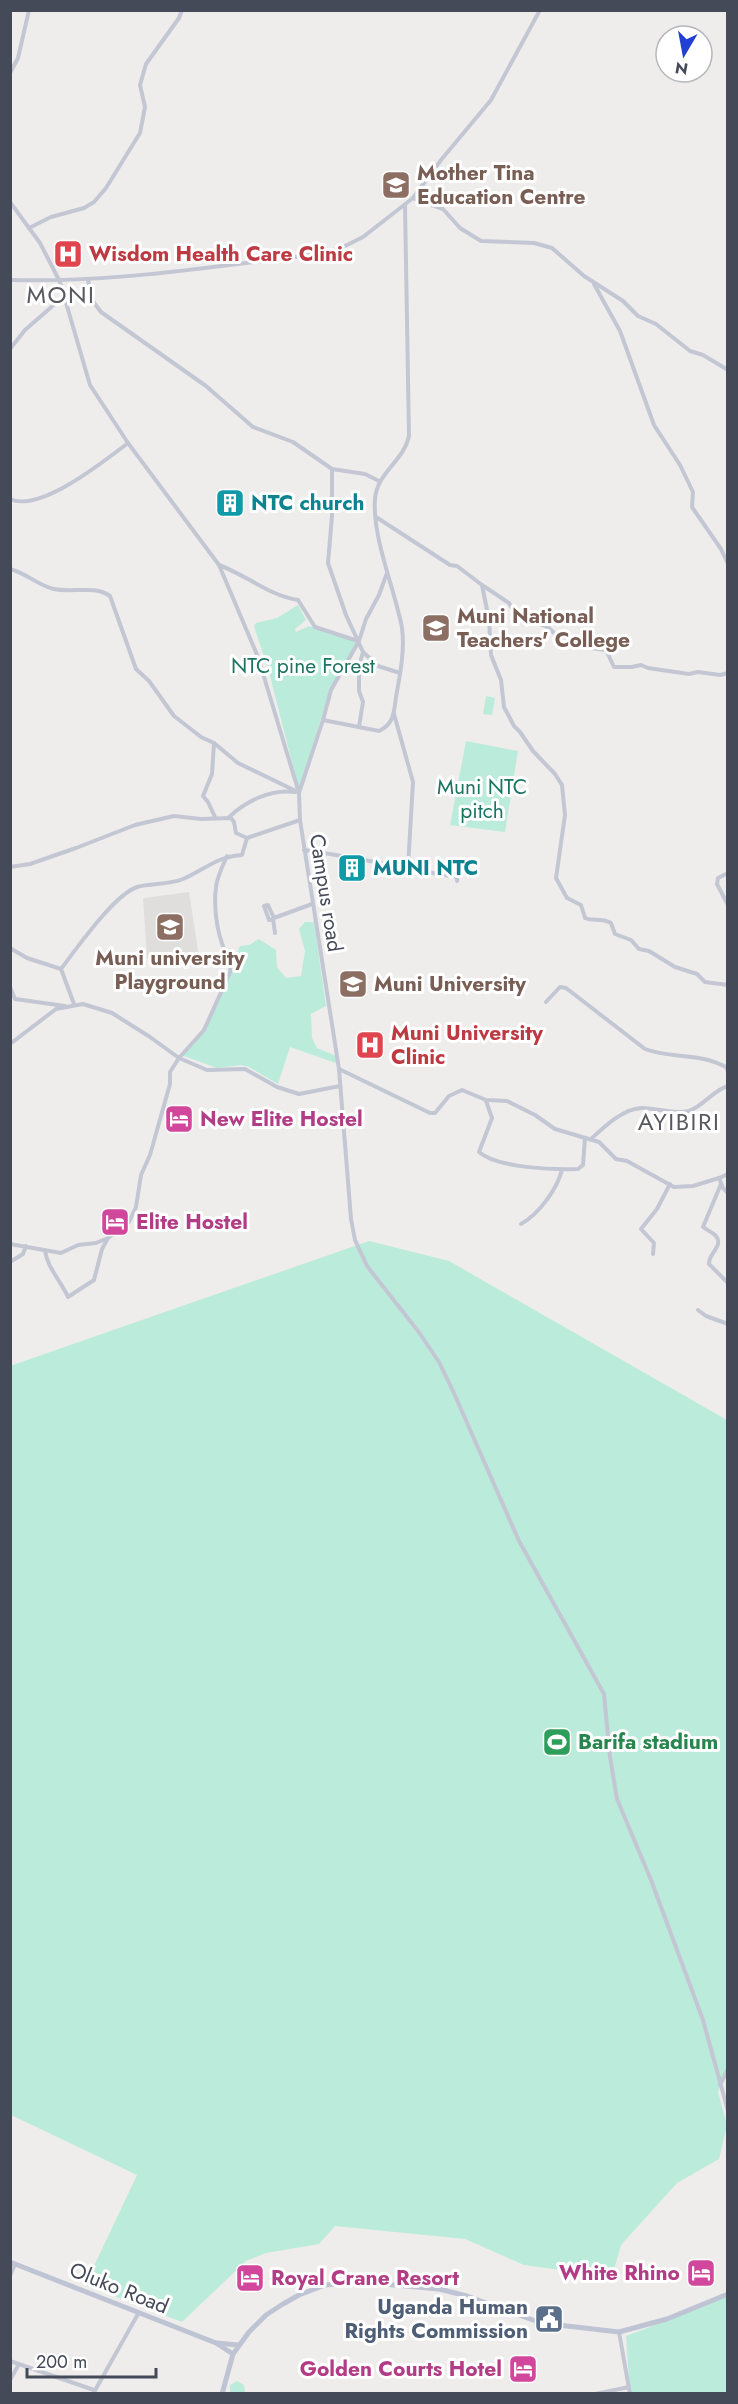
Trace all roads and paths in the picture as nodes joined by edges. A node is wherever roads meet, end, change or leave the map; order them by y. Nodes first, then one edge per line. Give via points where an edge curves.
1 (29, 10) edge
2 (182, 10) edge
3 (540, 10) edge
4 (10, 73) edge
5 (413, 198) junction
6 (10, 202) edge
7 (405, 205) junction
8 (29, 228) junction
9 (10, 280) edge
10 (88, 280) junction
11 (592, 281) junction
12 (60, 282) junction
13 (64, 296) junction
14 (10, 349) edge
15 (728, 370) edge
16 (128, 443) junction
17 (332, 469) junction
18 (379, 481) junction
19 (10, 499) edge
20 (376, 517) junction
21 (728, 564) edge
22 (219, 565) junction
23 (10, 569) edge
24 (387, 572) junction
25 (482, 585) junction
26 (359, 642) junction
27 (363, 652) junction
28 (400, 673) junction
29 (728, 673) edge
30 (394, 713) junction
31 (323, 720) junction
32 (359, 727) junction
33 (214, 743) junction
34 (299, 793) junction
35 (215, 817) junction
36 (228, 818) junction
37 (300, 820) junction
38 (247, 838) junction
39 (304, 850) junction
40 (227, 856) junction
41 (10, 867) edge
42 (408, 867) dead end
43 (728, 873) edge
44 (457, 881) dead end
45 (312, 904) junction
46 (728, 905) edge
47 (275, 933) dead end
48 (10, 948) edge
49 (61, 969) junction
50 (728, 985) edge
51 (10, 987) edge
52 (546, 1002) dead end
53 (74, 1004) junction
54 (65, 1006) junction
55 (10, 1044) edge
56 (179, 1058) junction
57 (727, 1068) edge
58 (339, 1069) junction
59 (340, 1086) junction
60 (728, 1086) edge
61 (486, 1100) junction
62 (585, 1138) junction
63 (591, 1139) junction
64 (562, 1170) junction
65 (728, 1174) edge
66 (718, 1178) junction
67 (670, 1184) junction
68 (721, 1184) junction
69 (728, 1192) edge
70 (521, 1224) dead end
71 (108, 1238) junction
72 (10, 1244) edge
73 (26, 1246) junction
74 (45, 1251) junction
75 (653, 1254) dead end
76 (10, 1262) edge
77 (728, 1283) edge
78 (698, 1310) dead end
79 (728, 1324) edge
80 (728, 2069) edge
81 (720, 2086) junction
82 (728, 2111) edge
83 (13, 2263) edge
84 (10, 2276) edge
85 (728, 2294) edge
86 (138, 2314) junction
87 (619, 2332) junction
88 (216, 2343) junction
89 (238, 2345) junction
90 (233, 2355) junction
91 (10, 2361) edge
92 (19, 2364) junction
93 (10, 2380) edge
94 (629, 2387) junction
95 (93, 2392) edge
96 (222, 2394) edge
97 (594, 2394) edge
98 (630, 2394) edge

1 - 4 street via 18,58
2 - 8 street via 146,64 140,85 145,107 140,133 106,188 84,208
3 - 5 street via 491,100
5 - 7 street
5 - 11 street via 443,209 460,228 481,241 548,246
6 - 8 street
7 - 10 street via 363,237 330,252
7 - 18 street via 409,436 398,460
8 - 12 street
9 - 12 street
10 - 12 street
10 - 17 street via 92,300 101,312 206,386 253,427 293,442
11 - 15 street via 690,351
11 - 21 street via 620,331 654,425 693,492 692,507
12 - 13 street
13 - 14 street via 25,330
13 - 16 street via 90,385
16 - 19 street via 51,494 28,502
16 - 22 street
17 - 18 street via 365,474
17 - 26 street via 328,563
18 - 20 street
20 - 24 street
20 - 25 street
22 - 26 street via 276,594 298,600 315,627
22 - 34 street via 258,657
23 - 33 street via 51,589 97,591 111,596 136,669 174,716
24 - 26 street
24 - 28 street via 402,631
25 - 29 street via 508,603 514,612 555,634 581,642 583,647 606,650 614,667 641,665 688,674
25 - 50 street via 491,655 501,680 504,707 514,726 562,785 564,815 555,873 562,893 581,905 585,918 611,923 615,934 631,940 639,949 697,974 705,982
26 - 27 street
26 - 31 street via 331,690
27 - 28 street via 378,666
27 - 32 street via 359,666 358,691 363,702
28 - 30 street
30 - 32 street via 387,727
30 - 42 street via 413,782
31 - 32 street
31 - 34 street
33 - 34 street via 238,763
33 - 35 street via 212,774 203,796
34 - 36 street via 281,791 257,799
34 - 37 street, Campus road
35 - 36 street
35 - 41 street via 174,816 135,825 30,864
36 - 38 street via 234,822 236,833
37 - 38 street
37 - 39 street, Campus road
38 - 40 street via 242,855
39 - 44 street via 457,877
39 - 45 street, Campus road
40 - 49 street via 181,880 129,891
40 - 56 street via 216,886 219,936 231,961 230,972 204,1030
43 - 46 street via 718,878 717,884
45 - 47 street via 274,918 268,904 264,906 269,920 273,919
45 - 58 street, Campus road
48 - 49 street
49 - 53 street
51 - 54 street via 15,999
52 - 57 street via 563,987 645,1049 692,1056
53 - 54 street
53 - 56 street via 112,1013
54 - 55 street via 47,1013
56 - 59 street via 207,1070 245,1069 299,1094
56 - 71 street via 170,1071 170,1084 140,1179 135,1212 124,1227
58 - 59 street, Campus road
58 - 61 street via 430,1113 439,1110 456,1091
59 - 81 street, Campus road via 354,1235 367,1266 439,1362 519,1541 602,1687 617,1798 697,2002
60 - 63 street via 719,1088 708,1100 688,1111 630,1110
61 - 62 street via 507,1101 555,1129
61 - 64 street via 492,1118 480,1154 526,1168
62 - 63 street
62 - 64 street via 583,1165
63 - 67 street via 616,1159
64 - 70 street via 546,1200
65 - 66 street
66 - 67 street via 693,1186
66 - 68 street
67 - 75 street via 641,1229 654,1243
68 - 69 street
68 - 77 street via 703,1227 719,1242 709,1264
71 - 74 street via 61,1253
71 - 74 street via 94,1280 69,1297 49,1266
72 - 73 street
73 - 74 street
73 - 76 street via 22,1256
78 - 79 street
80 - 81 street
81 - 82 street, Campus road
83 - 84 street
83 - 86 main road, Oluko Road
85 - 87 main road via 667,2319
86 - 88 main road, Oluko Road
86 - 95 street
87 - 89 main road via 541,2323 439,2289 361,2282 325,2285 299,2295 266,2315
87 - 94 street
88 - 89 main road, Oluko Road
88 - 90 main road, Oluko Road
89 - 90 main road
90 - 96 main road
91 - 92 street
92 - 93 street
92 - 95 street
94 - 97 street
94 - 98 street

